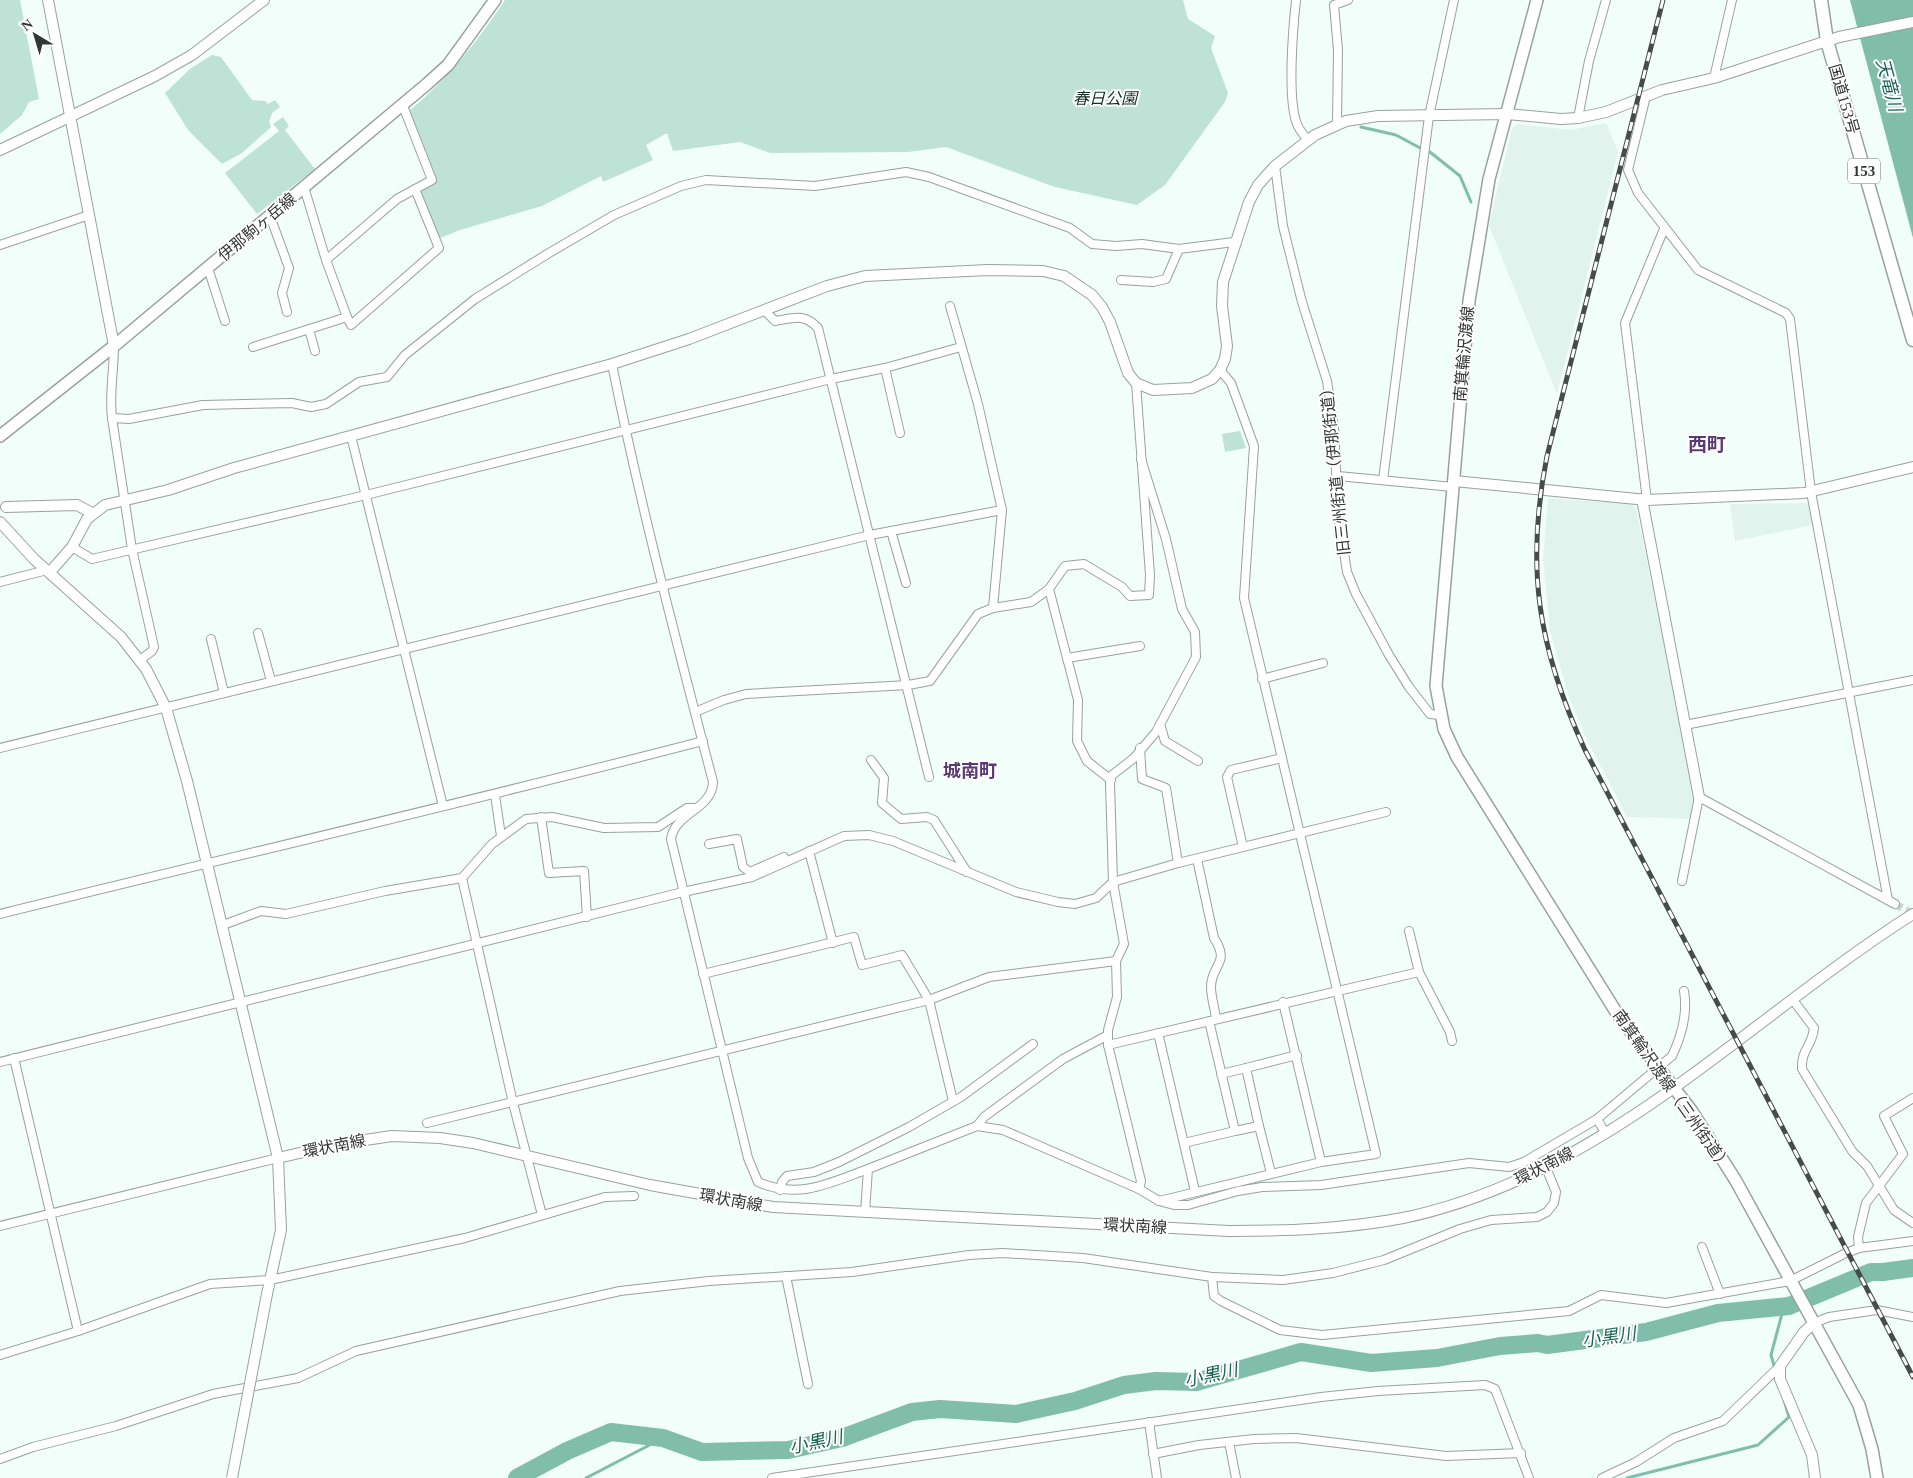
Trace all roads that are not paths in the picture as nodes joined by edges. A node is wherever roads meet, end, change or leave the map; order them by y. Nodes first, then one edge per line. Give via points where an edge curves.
1 (48, 0) edge
2 (264, 0) edge
3 (495, 0) edge
4 (1296, 0) edge
5 (1346, 0) edge
6 (1454, 0) edge
7 (1537, 0) edge
8 (1606, 0) edge
9 (1732, 0) edge
10 (1820, 0) edge
11 (1913, 22) edge
12 (1833, 39) junction
13 (1714, 78) junction
14 (1646, 96) junction
15 (403, 106) junction
16 (1507, 114) junction
17 (1429, 116) junction
18 (71, 118) junction
19 (1578, 118) junction
20 (1337, 124) junction
21 (1308, 140) junction
22 (0, 150) edge
23 (1275, 166) junction
24 (304, 187) junction
25 (415, 189) junction
26 (89, 215) junction
27 (270, 216) junction
28 (1664, 230) junction
29 (1234, 242) junction
30 (0, 245) edge
31 (1179, 249) junction
32 (326, 260) junction
33 (208, 268) junction
34 (1121, 280) dead end
35 (950, 306) dead end
36 (765, 311) junction
37 (287, 312) dead end
38 (346, 317) junction
39 (225, 321) dead end
40 (309, 329) junction
41 (1913, 340) edge
42 (114, 346) junction
43 (253, 347) dead end
44 (961, 347) junction
45 (315, 351) dead end
46 (612, 364) junction
47 (884, 368) junction
48 (1220, 370) junction
49 (831, 379) junction
50 (1136, 383) junction
51 (112, 418) junction
52 (3, 429) edge
53 (625, 430) junction
54 (900, 433) dead end
55 (351, 436) junction
56 (1141, 459) junction
57 (1913, 467) edge
58 (1338, 476) junction
59 (1384, 480) junction
60 (1454, 484) junction
61 (1811, 492) junction
62 (366, 495) junction
63 (1645, 499) junction
64 (124, 502) junction
65 (6, 507) dead end
66 (1002, 510) junction
67 (92, 513) junction
68 (0, 522) edge
69 (890, 531) junction
70 (870, 535) junction
71 (72, 547) junction
72 (132, 549) junction
73 (48, 571) junction
74 (0, 582) edge
75 (906, 582) dead end
76 (662, 586) junction
77 (1049, 589) junction
78 (993, 608) junction
79 (258, 633) dead end
80 (211, 639) dead end
81 (1140, 646) dead end
82 (404, 650) junction
83 (1067, 658) junction
84 (140, 660) junction
85 (1323, 663) dead end
86 (1262, 679) junction
87 (1913, 680) edge
88 (271, 681) junction
89 (908, 685) junction
90 (1848, 692) junction
91 (224, 693) junction
92 (166, 708) junction
93 (695, 712) junction
94 (1440, 714) junction
95 (1160, 724) junction
96 (1685, 725) junction
97 (702, 741) junction
98 (0, 748) edge
99 (1140, 748) junction
100 (1282, 758) junction
101 (871, 760) dead end
102 (1198, 761) dead end
103 (929, 777) dead end
104 (1111, 780) junction
105 (495, 795) junction
106 (1700, 797) junction
107 (443, 806) junction
108 (697, 808) junction
109 (1386, 812) dead end
110 (540, 816) junction
111 (1300, 834) junction
112 (501, 836) junction
113 (710, 844) dead end
114 (1243, 847) junction
115 (808, 851) junction
116 (794, 858) junction
117 (1197, 859) junction
118 (207, 862) junction
119 (1178, 863) junction
120 (967, 872) junction
121 (462, 878) junction
122 (1682, 881) dead end
123 (1113, 882) junction
124 (683, 892) junction
125 (0, 914) edge
126 (1913, 914) edge
127 (587, 917) junction
128 (223, 925) junction
129 (1409, 931) dead end
130 (833, 943) junction
131 (478, 944) junction
132 (1116, 961) junction
133 (1419, 972) junction
134 (703, 974) junction
135 (1338, 990) junction
136 (1684, 991) dead end
137 (929, 1000) junction
138 (1793, 1000) junction
139 (240, 1002) junction
140 (1283, 1002) junction
141 (1213, 1020) junction
142 (1158, 1033) junction
143 (1108, 1035) junction
144 (1452, 1041) dead end
145 (1033, 1044) dead end
146 (1108, 1044) junction
147 (722, 1051) junction
148 (1297, 1055) junction
149 (14, 1058) junction
150 (0, 1062) edge
151 (1246, 1068) junction
152 (1659, 1068) junction
153 (1221, 1074) junction
154 (1674, 1088) junction
155 (1913, 1098) edge
156 (953, 1101) junction
157 (513, 1102) junction
158 (1597, 1119) junction
159 (427, 1123) dead end
160 (977, 1126) junction
161 (1259, 1126) junction
162 (1235, 1131) junction
163 (1606, 1134) junction
164 (1184, 1143) junction
165 (527, 1155) junction
166 (278, 1158) junction
167 (1321, 1162) junction
168 (1545, 1165) junction
169 (868, 1170) junction
170 (1271, 1173) junction
171 (1880, 1186) junction
172 (1139, 1189) junction
173 (780, 1190) junction
174 (1195, 1191) junction
175 (634, 1196) dead end
176 (1159, 1201) junction
177 (865, 1212) junction
178 (51, 1213) junction
179 (542, 1215) junction
180 (1913, 1223) edge
181 (0, 1226) edge
182 (1913, 1241) edge
183 (1702, 1248) dead end
184 (1859, 1248) junction
185 (786, 1276) junction
186 (1212, 1276) junction
187 (270, 1280) junction
188 (1792, 1283) junction
189 (1720, 1294) junction
190 (1913, 1317) edge
191 (1812, 1320) junction
192 (78, 1331) junction
193 (0, 1355) edge
194 (1780, 1366) junction
195 (808, 1384) dead end
196 (1149, 1422) junction
197 (1229, 1442) junction
198 (1153, 1454) junction
199 (1521, 1454) junction
200 (0, 1459) edge
201 (232, 1478) edge
202 (772, 1478) edge
203 (1157, 1478) edge
204 (1236, 1478) edge
205 (1529, 1478) edge
206 (1602, 1478) edge
207 (1815, 1478) edge
208 (1877, 1478) edge

1 - 18 street
2 - 18 street via 192,55
3 - 15 main road, 伊那駒ヶ岳線 via 448,65
4 - 21 street via 1293,108 1297,124
5 - 20 street via 1334,5 1338,50
6 - 17 street
7 - 16 main road, 南箕輪沢渡線
8 - 19 street
9 - 13 street
10 - 12 highway, 国道153号 / 153
11 - 12 street
12 - 13 street
12 - 41 highway, 国道153号 / 153
13 - 14 street
14 - 19 street via 1606,112
14 - 28 street via 1628,170 1638,193
15 - 24 main road, 伊那駒ヶ岳線
15 - 25 street via 432,180
16 - 17 street
16 - 19 street
16 - 60 main road, 南箕輪沢渡線 via 1477,240
17 - 20 street via 1362,118
17 - 59 street
18 - 22 street
18 - 26 street
20 - 21 street
21 - 23 street
23 - 29 street via 1248,202
23 - 58 street, 旧三州街道（伊那街道） via 1283,226 1326,380
24 - 27 main road, 伊那駒ヶ岳線
24 - 32 street
25 - 32 street via 397,199
25 - 38 street via 439,248 352,325
26 - 30 street
26 - 42 street
27 - 33 main road, 伊那駒ヶ岳線
27 - 37 street via 289,268 282,293
28 - 61 street via 1698,270 1786,313 1790,320
28 - 63 street via 1625,323
29 - 31 street
29 - 48 street via 1223,282 1227,346
31 - 34 street via 1166,279 1153,282
31 - 51 street via 1142,244 1092,244 1070,228 906,172 815,186 706,180 681,186 614,215 549,253 476,299 405,355 387,377 358,382 326,404 311,407 292,403 203,404 129,419
32 - 38 street
33 - 39 street
33 - 42 main road, 伊那駒ヶ岳線
35 - 44 street
36 - 46 street
36 - 49 street via 775,321 803,317 818,328
36 - 50 street via 828,286 865,276 988,270 1043,271 1075,281 1092,295 1110,322 1128,373
38 - 40 street
40 - 43 street
40 - 45 street
42 - 51 street via 110,398
42 - 52 main road, 伊那駒ヶ岳線
44 - 47 street
44 - 66 street via 978,404
46 - 53 street
46 - 55 street
47 - 49 street
47 - 54 street
48 - 50 street via 1204,384 1192,388 1153,390
48 - 86 street via 1231,383 1254,446 1244,598
49 - 53 street
49 - 70 street
50 - 56 street
51 - 64 street
53 - 62 street
53 - 76 street
55 - 62 street
55 - 64 street
56 - 77 street via 1149,595 1130,596 1122,587 1084,564 1065,566
56 - 95 street via 1166,539 1182,609 1195,632 1196,656
57 - 61 street
58 - 59 street
58 - 94 street, 旧三州街道（伊那街道） via 1342,550 1356,594 1409,687 1430,714
59 - 60 street
60 - 63 street
60 - 94 main road, 南箕輪沢渡線 via 1436,686
61 - 63 street
61 - 90 street
62 - 72 street
62 - 82 street
63 - 96 street
64 - 67 street via 105,505
64 - 72 street
65 - 67 street via 76,505
66 - 69 street
66 - 78 street
67 - 71 street
68 - 73 street
69 - 70 street
69 - 75 street
70 - 76 street
70 - 89 street
71 - 72 street via 92,559
71 - 73 street
72 - 84 street via 154,647
73 - 74 street
73 - 84 street via 121,637
76 - 82 street
76 - 93 street
77 - 78 street via 1032,602
77 - 83 street
78 - 89 street via 978,614 930,681
79 - 88 street
80 - 91 street
81 - 83 street
82 - 88 street
82 - 107 street
83 - 104 street via 1078,700 1077,741 1087,761
84 - 92 street
85 - 86 street
86 - 100 street
87 - 90 street
88 - 91 street
89 - 93 street via 746,694
89 - 103 street
90 - 96 street
90 - 106 street via 1892,902
91 - 92 street
92 - 98 street
92 - 118 street
93 - 97 street
94 - 152 main road, 南箕輪沢渡線（三州街道） via 1448,741 1465,770 1618,1014
95 - 99 street
95 - 102 street via 1165,740
96 - 106 street
97 - 105 street
97 - 108 street via 713,790 710,798
99 - 104 street via 1134,758 1111,776
99 - 119 street via 1142,779 1166,788
100 - 111 street
100 - 114 street via 1231,770 1227,777
101 - 120 street via 884,778 882,803 901,820 927,817 934,820
104 - 123 street
105 - 107 street
105 - 112 street
106 - 122 street
107 - 118 street
108 - 110 street via 687,808 658,827 604,828
108 - 124 street via 675,825 670,839
109 - 111 street
110 - 112 street via 526,819
110 - 127 street via 549,873 584,871
111 - 114 street
111 - 135 street
112 - 121 street
113 - 116 street via 736,839 743,867 750,872 790,854
114 - 117 street
115 - 116 street
115 - 120 street via 844,836 869,835 893,841
115 - 130 street
116 - 124 street via 752,877
117 - 119 street
117 - 141 street via 1214,938 1221,948 1222,958 1212,978
118 - 125 street
118 - 128 street
119 - 123 street
120 - 123 street via 1016,892 1075,904 1096,898
121 - 128 street via 385,891 286,914 261,911
121 - 131 street
123 - 132 street via 1124,944
124 - 127 street
124 - 134 street
126 - 138 street, 環状南線
127 - 131 street
128 - 139 street
129 - 133 street
130 - 134 street
130 - 137 street via 854,938 862,965 902,954
131 - 139 street
131 - 157 street
132 - 137 street via 989,977
132 - 143 street via 1117,997
133 - 135 street
133 - 144 street
134 - 147 street
135 - 140 street
135 - 167 street via 1376,1154
136 - 152 street via 1687,1007 1679,1043 1672,1056
137 - 147 street
137 - 156 street
138 - 154 street, 環状南線
138 - 171 street via 1814,1028 1813,1040 1802,1057 1802,1069 1852,1152 1867,1166
139 - 149 street
139 - 166 street
140 - 141 street
140 - 148 street
141 - 142 street
141 - 153 street
142 - 146 street
142 - 164 street
143 - 146 street
143 - 160 street via 1063,1059 984,1117
145 - 156 street
146 - 172 street via 1140,1181
147 - 157 street
147 - 173 street via 752,1171 758,1182
148 - 151 street
148 - 167 street
149 - 150 street
149 - 178 street
151 - 153 street
151 - 161 street
152 - 154 main road, 南箕輪沢渡線（三州街道）
152 - 158 street
153 - 162 street
154 - 163 street, 環状南線
154 - 188 main road, 南箕輪沢渡線（三州街道） via 1736,1182
155 - 171 street via 1884,1116 1903,1154
156 - 173 street via 839,1162 814,1172 787,1176
157 - 159 street
157 - 165 street
158 - 163 street
158 - 176 street via 1524,1162 1509,1167 1469,1163 1321,1185 1262,1187 1188,1205
160 - 169 street
160 - 172 street via 1003,1130
161 - 162 street
161 - 170 street
162 - 164 street
163 - 168 street, 環状南線
164 - 174 street
165 - 166 street, 環状南線 via 440,1138 392,1136
165 - 177 street, 環状南線 via 712,1197 773,1207
165 - 179 street
166 - 178 street
166 - 187 street via 281,1230
167 - 170 street
168 - 177 street, 環状南線 via 1502,1187 1436,1209 1402,1218 1304,1231 1229,1231
168 - 186 street via 1556,1192 1554,1203 1537,1217 1491,1220 1384,1260 1333,1273 1283,1280
169 - 173 street via 812,1188
169 - 177 street
170 - 174 street
171 - 180 street via 1894,1210
171 - 184 street via 1866,1202 1858,1237
172 - 176 street
174 - 176 street
175 - 179 street via 605,1197
178 - 181 street
178 - 192 street
179 - 187 street via 465,1238
182 - 184 street
183 - 189 street
184 - 188 street
185 - 186 street via 852,1272 1002,1253 1083,1258
185 - 195 street
185 - 200 street via 620,1291 356,1351 298,1378 213,1394
186 - 189 street via 1214,1296 1221,1301 1280,1330 1322,1335 1569,1311 1601,1295 1666,1303
187 - 192 street via 210,1284
187 - 201 street, bridge
188 - 189 street
188 - 191 main road, 南箕輪沢渡線（三州街道）
190 - 191 street via 1877,1310
191 - 194 street
191 - 208 main road, 南箕輪沢渡線（三州街道） via 1859,1405
192 - 193 street
194 - 206 street via 1723,1421 1674,1438 1636,1462
194 - 207 street via 1780,1379 1812,1455
196 - 198 street
196 - 199 street via 1368,1392 1485,1386 1495,1389
196 - 202 street
197 - 198 street via 1199,1444
197 - 199 street via 1296,1438 1446,1456
197 - 204 street
198 - 203 street
199 - 205 street

